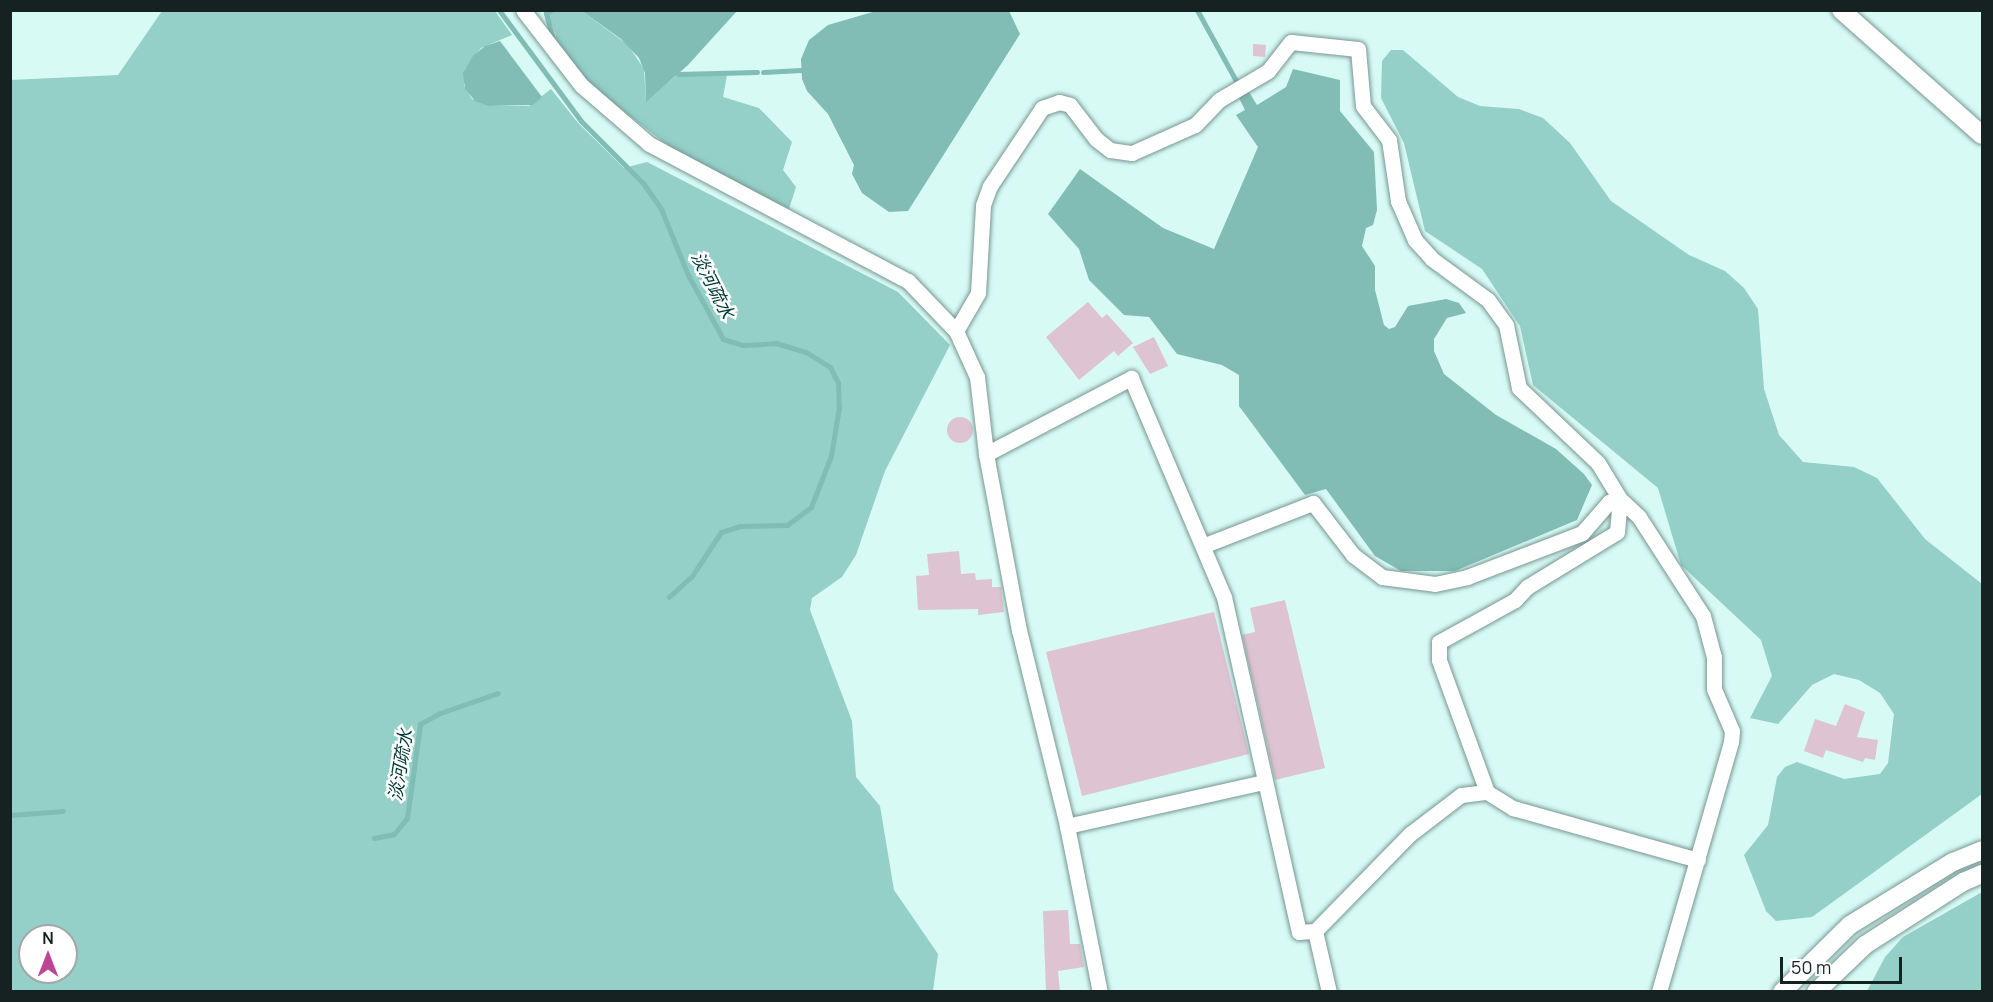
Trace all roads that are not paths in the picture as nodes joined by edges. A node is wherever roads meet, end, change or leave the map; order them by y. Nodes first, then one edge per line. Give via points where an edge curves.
1 (523, 10) edge
2 (1841, 10) edge
3 (1983, 135) edge
4 (956, 331) junction
5 (986, 454) junction
6 (1620, 499) junction
7 (1204, 545) junction
8 (1264, 782) junction
9 (1487, 792) junction
10 (1066, 826) junction
11 (1983, 850) edge
12 (1698, 860) junction
13 (1983, 874) edge
14 (1315, 931) junction
15 (1100, 992) edge
16 (1329, 992) edge
17 (1659, 992) edge
18 (1782, 992) edge
19 (1816, 992) edge

1 - 4 street via 581,85 649,144 908,281
2 - 3 street
4 - 5 street via 977,377
4 - 6 street via 978,293 983,205 990,186 1042,108 1059,102 1070,105 1096,139 1110,150 1132,153 1195,125 1233,92 1268,71 1291,42 1358,49 1363,106 1389,140 1398,201 1415,240 1432,259 1488,300 1506,325 1519,388 1598,463
5 - 7 street via 1131,378
5 - 10 street via 1019,630
6 - 7 street via 1609,502 1582,533 1467,577 1435,584 1382,577 1353,555 1313,502
6 - 9 street via 1617,532 1527,587 1515,600 1439,642 1439,660
6 - 12 street via 1639,517 1703,616 1714,657 1714,689 1732,731
7 - 8 street via 1224,597
8 - 10 street
8 - 14 street via 1299,932
9 - 12 street via 1513,808
9 - 14 street via 1461,795 1410,834
10 - 15 street
11 - 18 street via 1953,862 1850,925
12 - 17 street
13 - 19 street via 1963,882 1865,945
14 - 16 street

